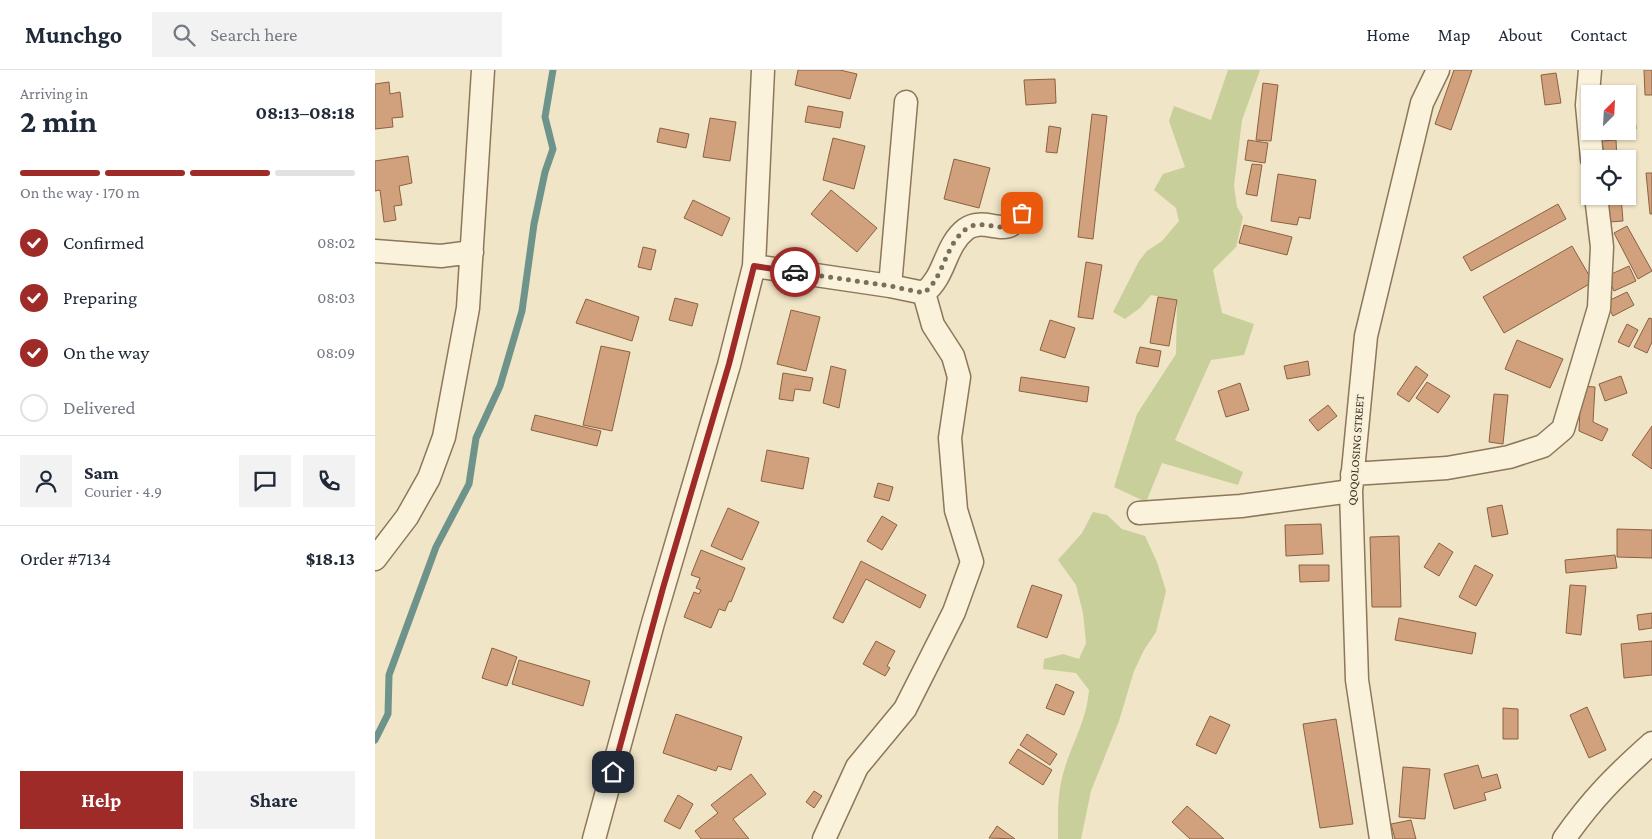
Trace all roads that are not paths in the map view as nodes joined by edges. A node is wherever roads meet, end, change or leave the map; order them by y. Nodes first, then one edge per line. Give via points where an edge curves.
1 (483, 70) edge
2 (763, 70) edge
3 (1439, 70) edge
4 (1590, 70) edge
5 (906, 102) dead end
6 (1591, 150) edge
7 (1597, 205) edge
8 (1022, 213) dead end
9 (375, 251) edge
10 (472, 252) junction
11 (754, 266) junction
12 (890, 286) junction
13 (924, 293) junction
14 (1351, 482) junction
15 (1139, 513) dead end
16 (375, 558) edge
17 (1652, 743) edge
18 (594, 839) edge
19 (824, 839) edge
20 (1381, 839) edge
21 (1564, 839) edge

1 - 10 street
2 - 11 street
3 - 14 street, QOQOLOSING STREET via 1422,103 1366,336
4 - 6 street via 1587,106
5 - 12 street
7 - 14 street via 1602,246 1599,308 1563,429 1543,446 1509,457
8 - 13 street via 1010,226 985,224 967,228 946,257 935,284
9 - 10 street via 441,256
10 - 16 street via 468,308 444,437 429,478 407,517
11 - 12 street
11 - 18 street
12 - 13 street
13 - 19 street via 933,326 953,356 959,377 951,447 956,510 972,562 947,627 905,709 857,767
14 - 15 street via 1241,506
14 - 20 street, QOQOLOSING STREET via 1357,680
17 - 21 street via 1587,805

